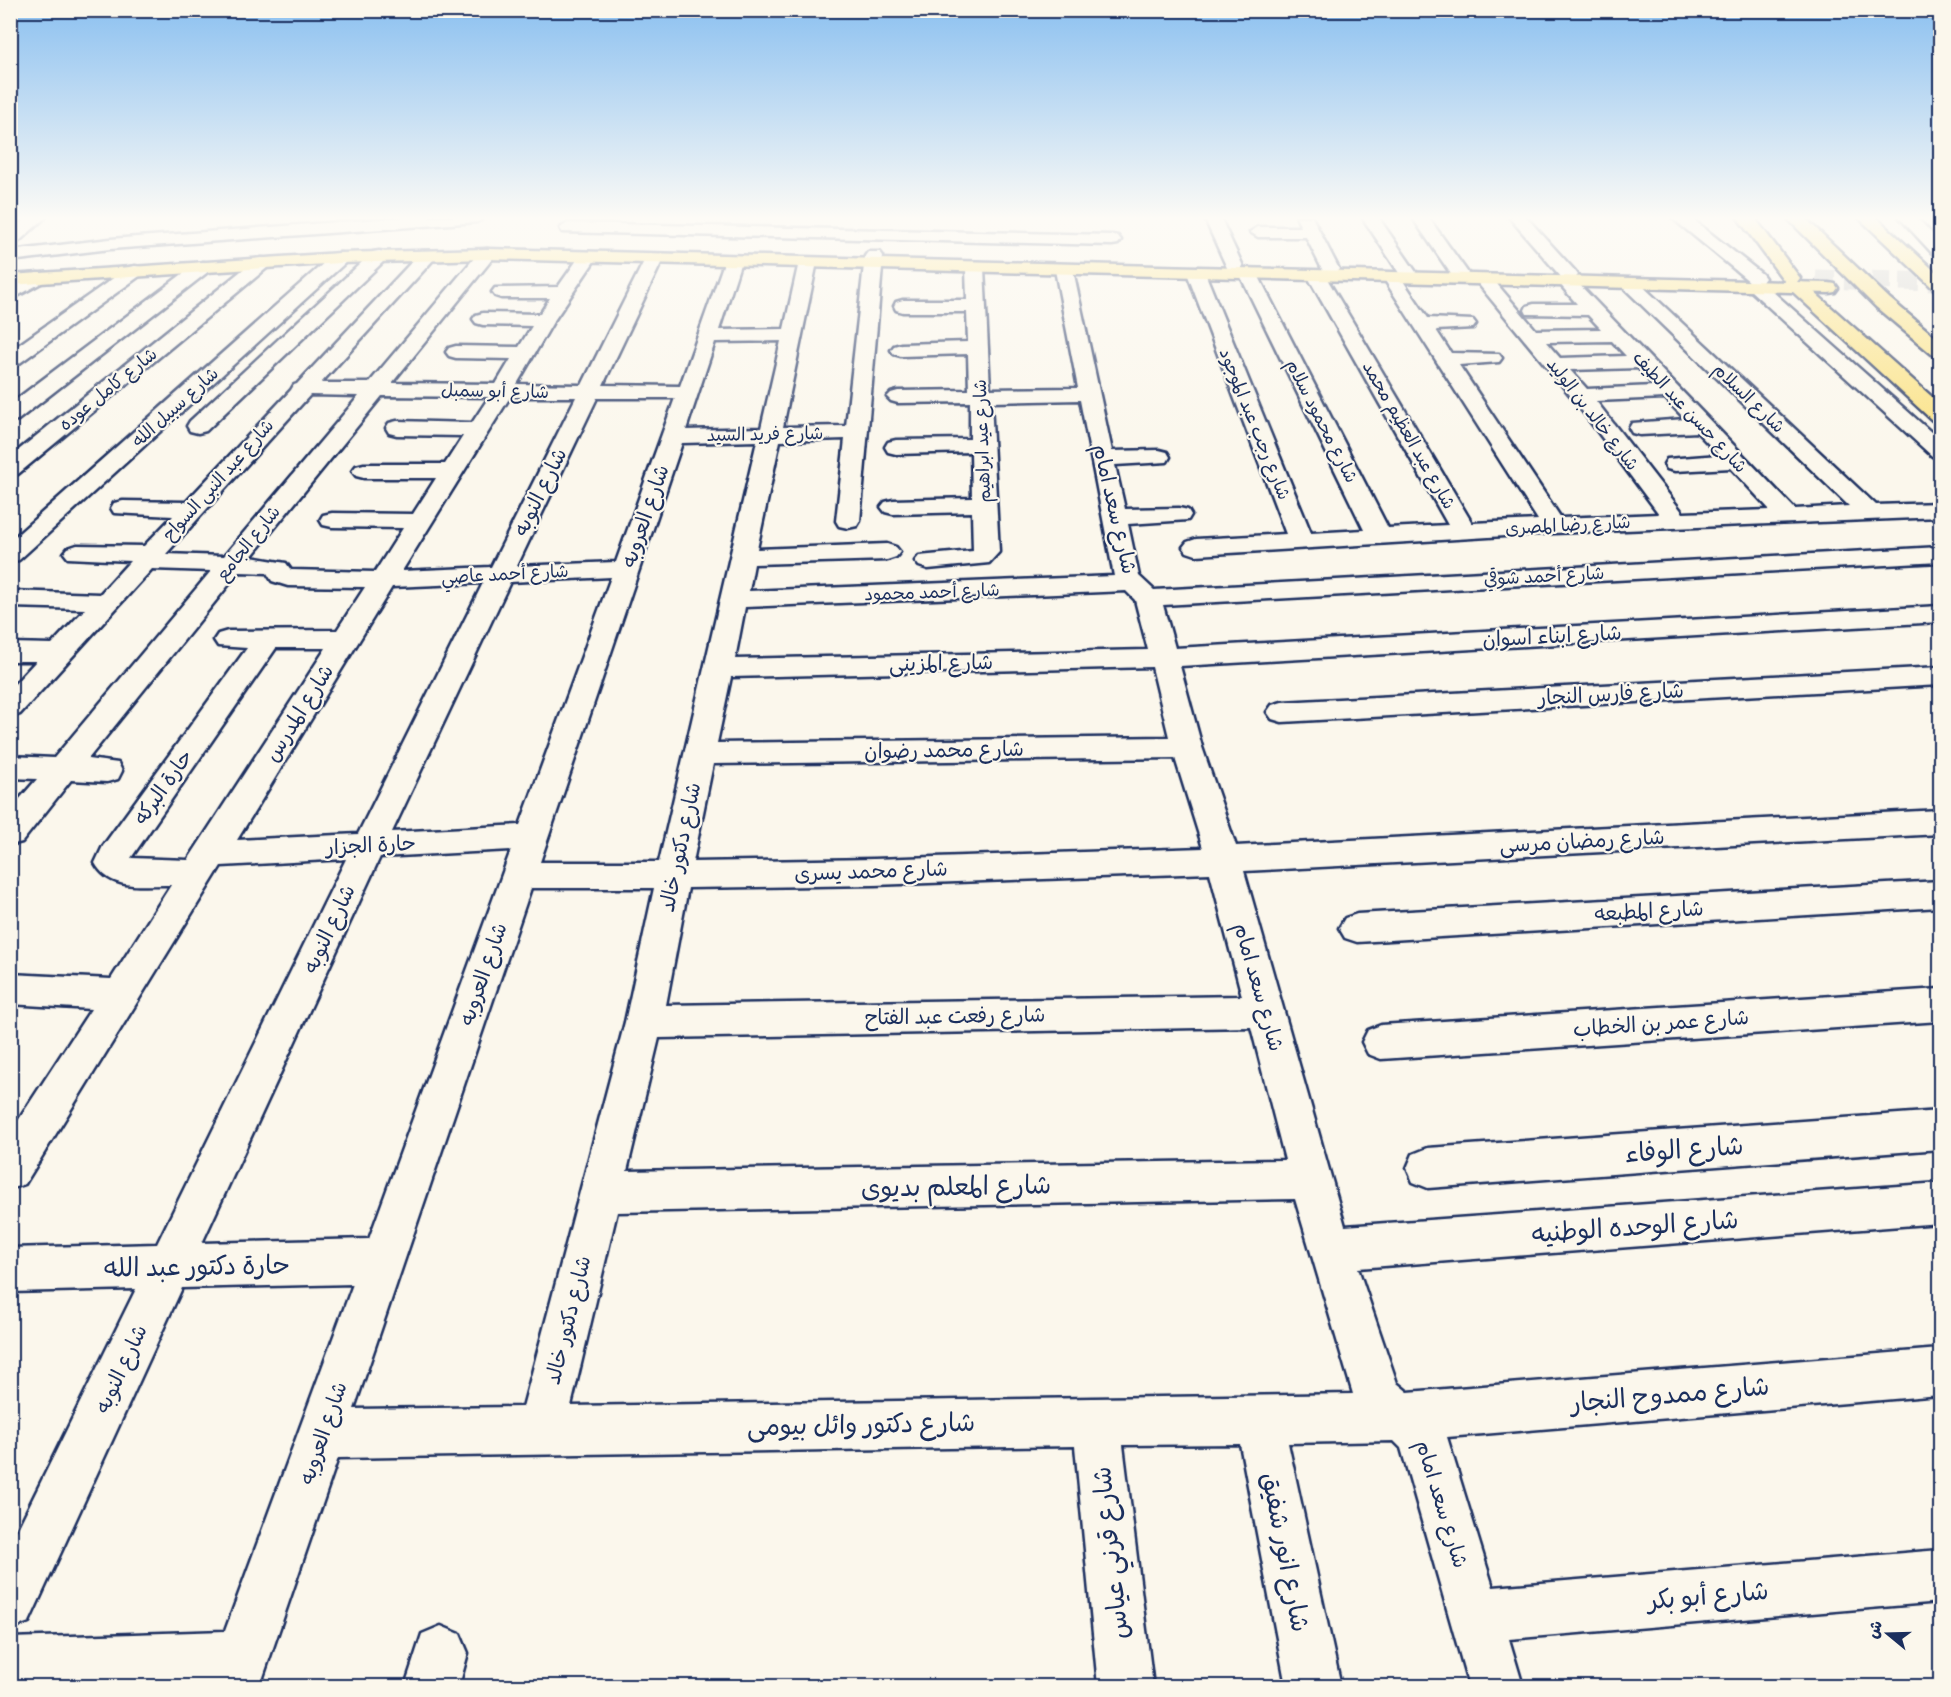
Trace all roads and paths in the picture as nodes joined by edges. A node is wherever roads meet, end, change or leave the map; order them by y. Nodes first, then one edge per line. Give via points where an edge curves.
1 (101, 296) edge
2 (165, 296) edge
3 (221, 296) edge
4 (298, 296) edge
5 (336, 296) edge
6 (384, 296) edge
7 (452, 296) edge
8 (560, 296) edge
9 (636, 296) edge
10 (718, 296) edge
11 (800, 296) edge
12 (869, 296) edge
13 (976, 296) edge
14 (1069, 296) edge
15 (1205, 296) edge
16 (1254, 296) edge
17 (1337, 296) edge
18 (1410, 296) edge
19 (1498, 296) edge
20 (1583, 296) edge
21 (1642, 296) edge
22 (1772, 296) edge
23 (1822, 296) edge
24 (1876, 296) edge
25 (903, 306) dead end
26 (976, 306) junction
27 (1593, 309) junction
28 (1534, 310) dead end
29 (483, 319) dead end
30 (545, 320) junction
31 (1423, 324) junction
32 (1466, 324) dead end
33 (1617, 335) junction
34 (706, 336) junction
35 (791, 336) junction
36 (1531, 336) junction
37 (978, 348) junction
38 (901, 350) dead end
39 (1941, 351) edge
40 (456, 352) dead end
41 (524, 353) junction
42 (1492, 358) dead end
43 (1447, 359) junction
44 (10, 361) edge
45 (1643, 362) junction
46 (1554, 364) junction
47 (301, 389) junction
48 (374, 390) junction
49 (503, 391) junction
50 (1670, 391) junction
51 (590, 392) junction
52 (688, 392) junction
53 (1089, 394) junction
54 (980, 396) junction
55 (1581, 396) junction
56 (898, 397) dead end
57 (10, 415) edge
58 (1941, 415) edge
59 (1702, 425) junction
60 (198, 426) dead end
61 (397, 428) dead end
62 (1640, 428) dead end
63 (479, 430) junction
64 (856, 432) junction
65 (771, 434) junction
66 (673, 437) junction
67 (982, 445) junction
68 (896, 447) dead end
69 (1941, 451) edge
70 (1159, 457) dead end
71 (1102, 458) junction
72 (1737, 461) junction
73 (1675, 464) dead end
74 (10, 469) edge
75 (364, 471) dead end
76 (452, 471) junction
77 (1768, 495) junction
78 (1704, 498) dead end
79 (984, 504) junction
80 (893, 507) dead end
81 (123, 508) dead end
82 (192, 509) junction
83 (1941, 510) edge
84 (1869, 512) junction
85 (1179, 515) dead end
86 (1788, 515) junction
87 (1115, 517) junction
88 (332, 520) dead end
89 (1676, 520) junction
90 (421, 521) junction
91 (848, 521) dead end
92 (1554, 526) junction
93 (1464, 531) junction
94 (1379, 536) junction
95 (1301, 540) junction
96 (1196, 547) dead end
97 (887, 552) dead end
98 (78, 553) dead end
99 (1941, 554) edge
100 (10, 555) edge
101 (743, 557) junction
102 (147, 558) junction
103 (928, 561) dead end
104 (231, 564) junction
105 (626, 569) junction
106 (499, 575) junction
107 (383, 580) junction
108 (1140, 591) junction
109 (10, 599) edge
110 (733, 600) junction
111 (107, 602) junction
112 (1941, 614) edge
113 (268, 639) junction
114 (346, 639) junction
115 (228, 640) dead end
116 (10, 652) edge
117 (60, 653) junction
118 (1163, 657) junction
119 (718, 668) junction
120 (1941, 676) edge
121 (10, 707) edge
122 (1282, 712) dead end
123 (1187, 747) junction
124 (700, 754) junction
125 (10, 767) edge
126 (62, 769) junction
127 (107, 771) dead end
128 (1941, 822) edge
129 (10, 833) edge
130 (532, 837) junction
131 (369, 845) junction
132 (1224, 861) junction
133 (204, 863) junction
134 (518, 875) junction
135 (673, 876) junction
136 (1941, 894) edge
137 (1357, 928) dead end
138 (10, 989) edge
139 (122, 995) junction
140 (1941, 1005) edge
141 (1266, 1011) junction
142 (644, 1022) junction
143 (1381, 1041) dead end
144 (1941, 1130) edge
145 (21, 1136) edge
146 (1428, 1168) dead end
147 (10, 1170) edge
148 (1312, 1179) junction
149 (600, 1192) junction
150 (1941, 1203) edge
151 (1330, 1249) junction
152 (383, 1261) junction
153 (170, 1266) junction
154 (10, 1270) edge
155 (1941, 1372) edge
156 (1400, 1417) junction
157 (1259, 1418) junction
158 (1096, 1420) junction
159 (541, 1430) junction
160 (322, 1434) junction
161 (1941, 1576) edge
162 (10, 1603) edge
163 (1475, 1615) junction
164 (10, 1665) edge
165 (238, 1672) edge
166 (1125, 1686) edge
167 (1313, 1686) edge
168 (1496, 1686) edge

1 - 44 street
2 - 57 street
3 - 74 street, شارع كامل عوده
4 - 100 street, شارع سبيل الله
5 - 60 street
6 - 47 street, شارع عبد النبى السواح
7 - 48 street, شارع الجامع
8 - 30 street, شارع المدرس
9 - 51 street, شارع النوبه
10 - 34 street, شارع العروبه
11 - 35 street, شارع دكتور خالد
12 - 64 street
13 - 26 street, شارع عيد ابراهيم
14 - 53 street, شارع سعد امام
15 - 95 street, شارع رجب عبد الموجود
16 - 94 street, شارع محمود سلام
17 - 93 street, شارع عبد العظيم محمد
18 - 31 street
19 - 36 street, شارع خالد بن الوليد
20 - 27 street, شارع حسن عبد الطيف
21 - 84 street, شارع السلام
22 - 69 street
23 - 58 main road
24 - 39 main road
25 - 26 street
26 - 37 street, شارع عيد ابراهيم
27 - 28 street
27 - 33 street, شارع حسن عبد الطيف
29 - 30 street
30 - 41 street, شارع المدرس
31 - 32 street
31 - 43 street
33 - 36 street
33 - 45 street, شارع حسن عبد الطيف
34 - 35 street
34 - 52 street, شارع العروبه
35 - 65 street, شارع دكتور خالد
36 - 46 street, شارع خالد بن الوليد
37 - 38 street
37 - 54 street, شارع عيد ابراهيم
40 - 41 street
41 - 49 street, شارع المدرس
42 - 43 street
43 - 92 street
45 - 46 street
45 - 50 street, شارع حسن عبد الطيف
46 - 55 street, شارع خالد بن الوليد
47 - 48 street, شارع أبو سمبل
47 - 82 street, شارع عبد النبى السواح
48 - 49 street, شارع أبو سمبل
48 - 104 street, شارع الجامع
49 - 51 street, شارع أبو سمبل
49 - 63 street, شارع المدرس
50 - 55 street
50 - 59 street, شارع حسن عبد الطيف
51 - 52 street, شارع أبو سمبل
51 - 106 street, شارع النوبه
52 - 66 street, شارع العروبه
53 - 54 street
53 - 71 street, شارع سعد امام
54 - 56 street
54 - 67 street, شارع عيد ابراهيم
55 - 89 street, شارع خالد بن الوليد
59 - 62 street
59 - 72 street, شارع حسن عبد الطيف
61 - 63 street
63 - 76 street, شارع المدرس
64 - 65 street, شارع فريد السيد
64 - 91 street
65 - 66 street, شارع فريد السيد
65 - 101 street, شارع دكتور خالد
66 - 105 street, شارع العروبه
67 - 68 street
67 - 79 street, شارع عيد ابراهيم
70 - 71 street
71 - 87 street, شارع سعد امام
72 - 73 street
72 - 77 street, شارع حسن عبد الطيف
75 - 76 street
76 - 90 street, شارع المدرس
77 - 78 street
77 - 86 street, شارع حسن عبد الطيف
79 - 80 street
79 - 103 street, شارع عيد ابراهيم via 984,556
81 - 82 street
82 - 102 street, شارع عبد النبى السواح
83 - 84 street, شارع رضا المصرى
84 - 86 street, شارع رضا المصرى
85 - 87 street
86 - 89 street, شارع رضا المصرى
87 - 108 street, شارع سعد امام via 1127,578
88 - 90 street
89 - 92 street, شارع رضا المصرى
90 - 107 street, شارع المدرس
92 - 93 street, شارع رضا المصرى
93 - 94 street, شارع رضا المصرى
94 - 95 street, شارع رضا المصرى
95 - 96 street, شارع رضا المصرى
97 - 101 street
98 - 102 street, شارع أحمد عاصي
99 - 108 street, شارع أحمد شوقي
101 - 110 street, شارع دكتور خالد
102 - 104 street, شارع أحمد عاصي
102 - 111 street, شارع عبد النبى السواح
104 - 107 street, شارع أحمد عاصي via 272,566 288,578
104 - 126 street, شارع الجامع
105 - 106 street, شارع أحمد عاصي
105 - 130 street, شارع العروبه
106 - 107 street, شارع أحمد عاصي
106 - 131 street, شارع النوبه
107 - 114 street, شارع المدرس
108 - 110 street, شارع أحمد محمود
108 - 118 street, شارع سعد امام
109 - 111 street
110 - 119 street, شارع دكتور خالد
111 - 117 street, شارع عبد النبى السواح
112 - 118 street, شارع ابناء اسوان
113 - 114 street
113 - 115 street
113 - 133 street, حارة البركه via 112,863 122,871
114 - 133 street, شارع المدرس
116 - 117 street
117 - 121 street, شارع عبد النبى السواح
118 - 119 street, شارع المزينى
118 - 123 street, شارع سعد امام
119 - 124 street, شارع دكتور خالد
120 - 122 street, شارع فارس النجار
123 - 124 street, شارع محمد رضوان
123 - 132 street, شارع سعد امام
124 - 135 street, شارع دكتور خالد
125 - 126 street
126 - 127 street
126 - 129 street, شارع الجامع
128 - 132 street, شارع رمضان مرسى
130 - 131 street, حارة الجزار
130 - 134 street, شارع العروبه
131 - 133 street, حارة الجزار
131 - 153 street, شارع النوبه
132 - 135 street, شارع محمد يسرى
132 - 141 street, شارع سعد امام
133 - 139 street, شارع المدرس
134 - 135 street, شارع محمد يسرى
134 - 152 street, شارع العروبه
135 - 142 street, شارع دكتور خالد
136 - 137 street, شارع المطبعه
138 - 139 street
139 - 145 street, شارع المدرس
140 - 143 street, شارع عمر بن الخطاب
141 - 142 street, شارع رفعت عبد الفتاح
141 - 148 street, شارع سعد امام
142 - 149 street, شارع دكتور خالد
144 - 146 street, شارع الوفاء
145 - 147 street, شارع المدرس
148 - 149 street, شارع المعلم بديوى
148 - 151 street, شارع سعد امام
149 - 159 street, شارع دكتور خالد
150 - 151 street, شارع الوحده الوطنيه
151 - 156 street, شارع سعد امام via 1378,1398
152 - 153 street, حارة دكتور عبد الله
152 - 160 street, شارع العروبه
153 - 154 street, حارة دكتور عبد الله
153 - 162 street, شارع النوبه
155 - 156 street, شارع ممدوح النجار
156 - 157 street, شارع دكتور وائل بيومى
156 - 163 street, شارع سعد امام via 1411,1421 1423,1437
157 - 158 street, شارع دكتور وائل بيومى
157 - 167 street, شارع انور شفيق
158 - 159 street, شارع دكتور وائل بيومى
158 - 166 street, شارع قرني عياس
159 - 160 street, شارع دكتور وائل بيومى
160 - 165 street, شارع العروبه
161 - 163 street, شارع أبو بكر
163 - 168 street, شارع سعد امام
164 - 165 street

